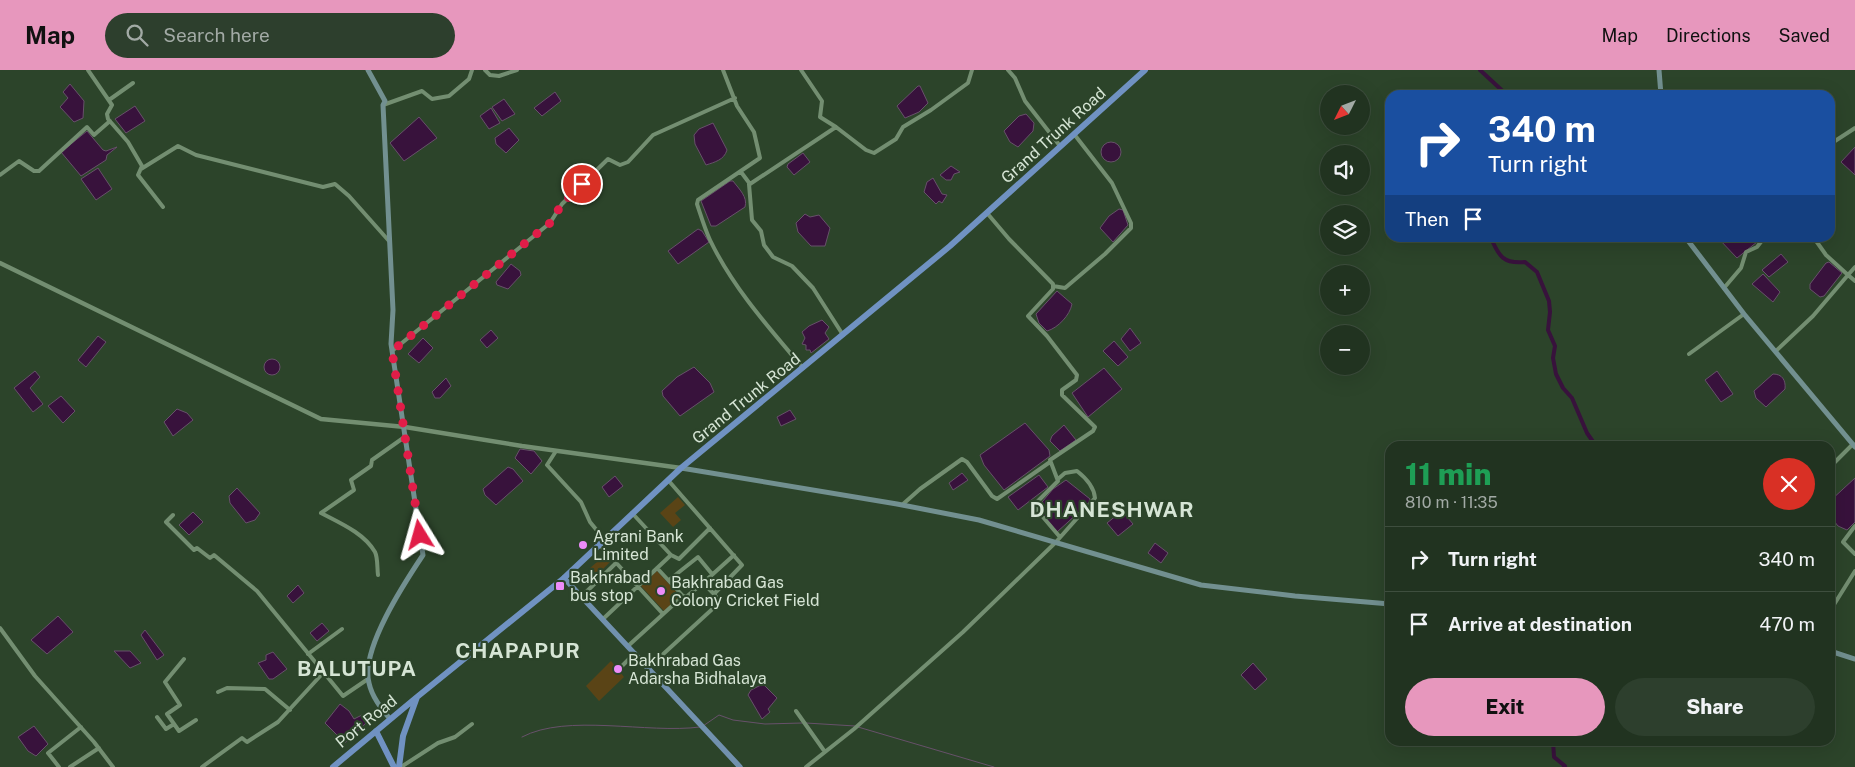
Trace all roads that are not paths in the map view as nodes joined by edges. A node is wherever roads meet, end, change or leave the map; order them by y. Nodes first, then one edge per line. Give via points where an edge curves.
1 (88, 70) edge
2 (366, 70) edge
3 (472, 70) edge
4 (485, 70) edge
5 (517, 70) edge
6 (722, 70) edge
7 (801, 70) edge
8 (972, 70) edge
9 (1008, 70) edge
10 (1145, 70) edge
11 (1659, 70) edge
12 (133, 83) dead end
13 (1661, 90) edge
14 (735, 98) junction
15 (108, 100) junction
16 (383, 105) junction
17 (110, 121) junction
18 (836, 127) junction
19 (1855, 128) edge
20 (1074, 134) junction
21 (1835, 141) edge
22 (1060, 146) junction
23 (141, 170) junction
24 (741, 172) junction
25 (0, 175) edge
26 (749, 184) junction
27 (163, 207) dead end
28 (987, 213) junction
29 (389, 241) junction
30 (1689, 242) edge
31 (1761, 242) edge
32 (1817, 242) edge
33 (0, 263) edge
34 (1855, 267) edge
35 (1848, 274) junction
36 (1855, 281) edge
37 (1053, 286) junction
38 (1724, 288) junction
39 (1744, 314) junction
40 (843, 335) junction
41 (392, 351) junction
42 (1776, 351) junction
43 (1689, 354) dead end
44 (804, 368) junction
45 (405, 427) junction
46 (406, 436) junction
47 (1854, 445) edge
48 (556, 451) junction
49 (1050, 462) junction
50 (1835, 462) edge
51 (681, 468) junction
52 (1058, 479) junction
53 (668, 480) junction
54 (902, 505) junction
55 (632, 513) junction
56 (173, 515) dead end
57 (1855, 526) edge
58 (710, 528) junction
59 (1059, 536) junction
60 (601, 541) junction
61 (1056, 542) junction
62 (1855, 554) edge
63 (671, 555) junction
64 (734, 555) junction
65 (616, 563) junction
66 (657, 568) junction
67 (1855, 571) edge
68 (712, 574) junction
69 (378, 575) dead end
70 (564, 578) junction
71 (669, 580) junction
72 (703, 583) junction
73 (638, 586) junction
74 (714, 594) junction
75 (582, 596) junction
76 (683, 596) junction
77 (1835, 603) edge
78 (1385, 604) edge
79 (663, 614) junction
80 (603, 619) junction
81 (0, 628) edge
82 (342, 629) dead end
83 (628, 646) junction
84 (635, 653) junction
85 (1835, 653) edge
86 (308, 654) junction
87 (184, 659) dead end
88 (1855, 659) edge
89 (620, 668) dead end
90 (648, 668) junction
91 (323, 674) junction
92 (368, 679) junction
93 (218, 692) dead end
94 (417, 697) junction
95 (290, 710) junction
96 (796, 712) dead end
97 (157, 717) dead end
98 (390, 719) junction
99 (196, 720) dead end
100 (174, 724) junction
101 (472, 724) dead end
102 (81, 727) junction
103 (376, 731) junction
104 (99, 748) junction
105 (825, 752) junction
106 (59, 767) edge
107 (70, 767) edge
108 (113, 767) edge
109 (202, 767) edge
110 (334, 767) edge
111 (394, 767) edge
112 (400, 767) edge
113 (740, 767) edge
114 (806, 767) edge

1 - 15 street
2 - 16 main road via 385,101
3 - 16 street via 469,79 449,96 432,99 422,91
4 - 5 street via 490,75 499,76
6 - 14 street
7 - 18 street via 822,101 820,117
8 - 18 street via 968,83 903,127 896,138 874,153
9 - 22 street via 1025,101
10 - 20 highway, Grand Trunk Road
11 - 13 main road
12 - 15 street
14 - 24 street via 754,132 760,154 760,158
14 - 41 street via 652,135 628,162 620,165 608,158 562,204 550,223
15 - 17 street via 112,105 107,114
16 - 29 main road
17 - 23 street via 128,142 142,166
17 - 25 street via 94,135 87,127 39,171 34,172 19,161
18 - 26 street
19 - 21 street
20 - 22 highway, Grand Trunk Road
20 - 37 street via 1112,183 1128,214 1131,228 1076,280 1065,288
22 - 28 highway, Grand Trunk Road
23 - 27 street via 138,175
23 - 29 street via 178,146 196,155 323,188 335,184 350,196
24 - 26 street
24 - 44 street via 698,200 697,204 710,240 732,277
26 - 40 street via 752,220 761,231 764,245 774,258 792,266 812,288
28 - 37 street
28 - 40 highway, Grand Trunk Road
29 - 41 main road
30 - 38 main road
31 - 38 street via 1746,252 1741,268
32 - 35 street
33 - 45 street via 321,419
34 - 35 street
35 - 36 street
35 - 42 street via 1813,316
37 - 49 street via 1028,316 1048,336 1074,372 1076,380 1062,390 1062,395 1095,430
38 - 39 main road
39 - 42 main road
39 - 43 street
40 - 44 highway, Grand Trunk Road
41 - 45 main road
42 - 47 main road
44 - 51 highway, Grand Trunk Road
45 - 46 main road
45 - 48 street
46 - 69 street via 351,480 354,490 321,513 355,532 368,544 376,553
46 - 92 main road via 423,555 390,608 367,664
47 - 50 street
48 - 51 street
48 - 60 street via 547,465 581,502
49 - 52 street
49 - 54 street via 997,499 962,459 920,488
51 - 53 highway, Grand Trunk Road
51 - 54 main road
52 - 59 street via 1035,507
52 - 59 street via 1065,473 1077,471 1095,492 1095,498
53 - 55 highway, Grand Trunk Road
53 - 58 street
54 - 61 main road via 979,520
55 - 60 highway, Grand Trunk Road
55 - 63 street
56 - 86 street via 166,522 194,550 197,548 210,558 214,555 257,590
57 - 62 street via 1842,542
58 - 63 street via 679,559
58 - 64 street
59 - 61 street
60 - 65 street
60 - 70 highway, Grand Trunk Road
61 - 78 main road via 1201,585
61 - 105 street via 963,632
63 - 66 street
64 - 68 street
64 - 74 street via 742,567
65 - 73 street
65 - 75 street
66 - 71 street
66 - 73 street
67 - 77 street
68 - 71 street via 698,557
68 - 72 street
70 - 75 main road
70 - 94 highway, Grand Trunk Road
71 - 76 street
72 - 74 street
72 - 76 street
73 - 79 street
73 - 80 street
74 - 90 street via 720,602
75 - 80 main road
76 - 79 street
79 - 83 street
80 - 83 main road
81 - 102 street via 35,676
82 - 86 street
83 - 84 main road
84 - 89 street
84 - 90 main road
85 - 88 main road
86 - 91 street
87 - 100 street via 165,682 180,705 167,714
90 - 113 main road
91 - 92 street via 343,696
91 - 95 street
92 - 98 main road via 376,701
93 - 95 street via 226,688 266,689
94 - 98 highway, Port Road
94 - 112 highway via 403,736
95 - 109 street via 269,730 247,742 242,738
96 - 105 street
97 - 100 street via 166,729
98 - 103 highway, Port Road
99 - 100 street via 179,731
101 - 112 street
102 - 104 street
102 - 106 street via 48,753
103 - 110 highway, Port Road
103 - 111 highway
104 - 107 street
104 - 108 street
105 - 114 street

